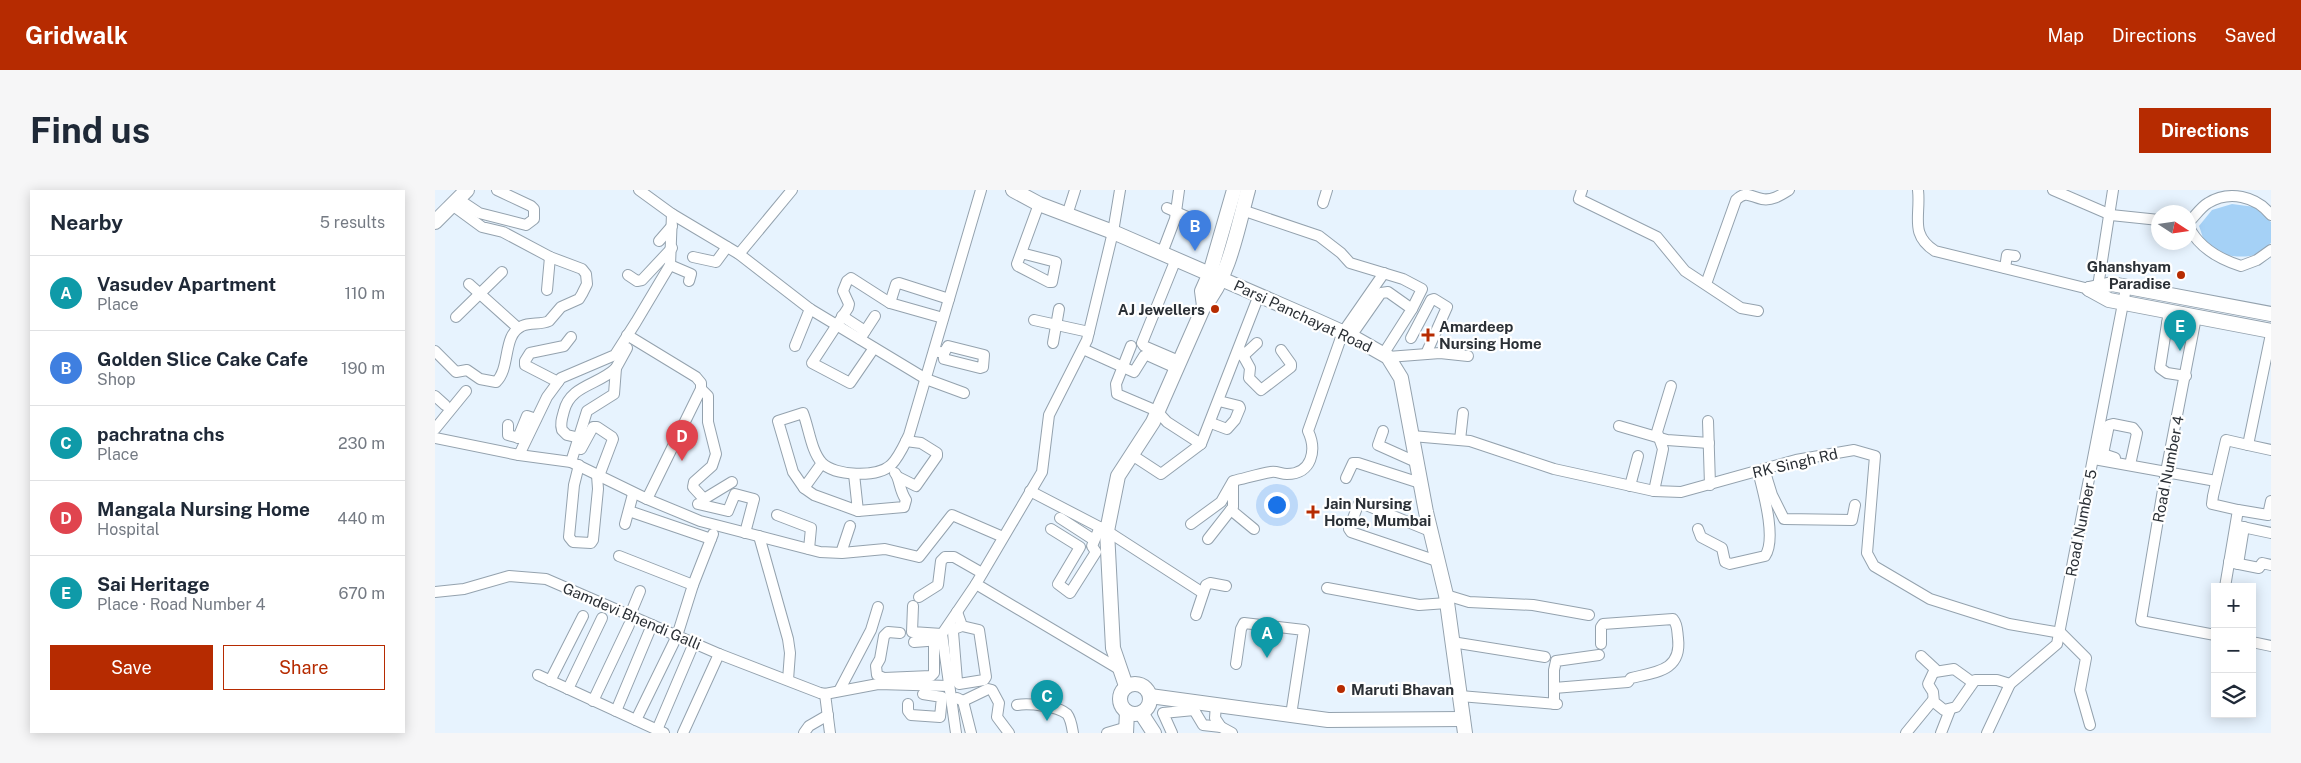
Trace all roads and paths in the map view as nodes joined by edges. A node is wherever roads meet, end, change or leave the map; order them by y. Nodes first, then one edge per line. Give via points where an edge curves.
1 (497, 190) edge
2 (639, 190) edge
3 (792, 190) edge
4 (981, 190) edge
5 (1013, 190) edge
6 (1075, 190) edge
7 (1120, 190) edge
8 (1179, 190) edge
9 (1234, 190) edge
10 (1248, 190) edge
11 (1327, 190) edge
12 (1582, 190) edge
13 (1789, 190) edge
14 (1917, 190) edge
15 (2053, 190) edge
16 (2113, 190) edge
17 (2241, 193) edge
18 (459, 198) edge
19 (1323, 203) dead end
20 (1039, 204) junction
21 (1167, 208) dead end
22 (1243, 210) junction
23 (1177, 212) junction
24 (672, 214) junction
25 (1067, 215) junction
26 (2111, 215) junction
27 (2196, 215) edge
28 (2271, 215) edge
29 (2151, 219) edge
30 (435, 222) edge
31 (1201, 223) dead end
32 (672, 226) junction
33 (1113, 232) junction
34 (2196, 239) edge
35 (727, 247) junction
36 (2271, 250) edge
37 (669, 251) junction
38 (1021, 253) dead end
39 (1162, 253) junction
40 (739, 254) junction
41 (2007, 255) dead end
42 (550, 257) junction
43 (693, 257) dead end
44 (1176, 259) junction
45 (670, 265) junction
46 (2005, 268) junction
47 (502, 272) dead end
48 (1384, 273) junction
49 (628, 274) dead end
50 (1216, 276) junction
51 (689, 281) dead end
52 (469, 284) dead end
53 (1706, 284) junction
54 (547, 290) dead end
55 (2095, 290) junction
56 (480, 293) junction
57 (1259, 295) junction
58 (2124, 295) junction
59 (949, 300) junction
60 (890, 303) junction
61 (810, 309) junction
62 (1059, 309) dead end
63 (1412, 309) junction
64 (1758, 311) dead end
65 (2271, 314) edge
66 (875, 316) dead end
67 (456, 317) dead end
68 (2168, 317) junction
69 (2197, 317) junction
70 (943, 318) junction
71 (839, 320) junction
72 (1034, 320) dead end
73 (1057, 324) junction
74 (2185, 326) dead end
75 (518, 328) junction
76 (1087, 330) junction
77 (2271, 333) edge
78 (1347, 334) junction
79 (862, 335) junction
80 (571, 337) dead end
81 (630, 337) junction
82 (1411, 338) dead end
83 (1053, 343) dead end
84 (1257, 343) dead end
85 (795, 346) dead end
86 (1131, 346) dead end
87 (874, 348) junction
88 (1083, 349) junction
89 (1281, 350) dead end
90 (435, 352) edge
91 (1241, 352) junction
92 (1425, 354) junction
93 (1386, 355) junction
94 (1468, 356) dead end
95 (1177, 365) junction
96 (1122, 367) junction
97 (616, 368) junction
98 (2186, 376) junction
99 (926, 379) junction
100 (558, 382) junction
101 (1671, 386) dead end
102 (701, 389) junction
103 (466, 391) dead end
104 (963, 393) dead end
105 (435, 396) edge
106 (1219, 401) junction
107 (445, 405) dead end
108 (1157, 411) junction
109 (1463, 413) dead end
110 (1708, 421) dead end
111 (1211, 423) junction
112 (508, 425) dead end
113 (1619, 426) dead end
114 (436, 428) edge
115 (1383, 431) dead end
116 (1412, 436) junction
117 (580, 438) junction
118 (1658, 438) junction
119 (2102, 438) junction
120 (439, 439) edge
121 (522, 439) junction
122 (1461, 440) junction
123 (906, 441) junction
124 (1709, 443) junction
125 (1201, 444) junction
126 (2248, 445) junction
127 (2271, 450) edge
128 (519, 455) junction
129 (1132, 455) junction
130 (1638, 456) dead end
131 (2094, 459) junction
132 (1417, 462) junction
133 (575, 463) junction
134 (2131, 463) junction
135 (823, 464) junction
136 (890, 467) junction
137 (1761, 470) junction
138 (2166, 472) junction
139 (854, 474) junction
140 (598, 475) junction
141 (898, 477) junction
142 (1346, 478) dead end
143 (1233, 481) junction
144 (2216, 481) junction
145 (732, 482) dead end
146 (1420, 483) junction
147 (1710, 485) junction
148 (1630, 486) junction
149 (804, 488) junction
150 (1030, 491) junction
151 (1654, 491) junction
152 (633, 494) junction
153 (647, 499) junction
154 (2271, 500) edge
155 (698, 504) dead end
156 (1855, 505) dead end
157 (1231, 510) junction
158 (2239, 510) junction
159 (629, 511) junction
160 (858, 511) junction
161 (676, 512) junction
162 (777, 515) dead end
163 (1060, 518) dead end
164 (700, 521) junction
165 (625, 524) dead end
166 (1191, 524) dead end
167 (717, 526) junction
168 (850, 526) dead end
169 (672, 527) junction
170 (2240, 527) junction
171 (1051, 529) dead end
172 (1103, 529) junction
173 (1254, 529) dead end
174 (1697, 529) dead end
175 (1430, 531) junction
176 (745, 533) junction
177 (2271, 533) edge
178 (696, 535) junction
179 (759, 536) junction
180 (1003, 538) junction
181 (1208, 538) dead end
182 (711, 539) junction
183 (1095, 540) junction
184 (810, 546) junction
185 (842, 551) junction
186 (619, 556) dead end
187 (1437, 561) junction
188 (2233, 563) junction
189 (2271, 565) edge
190 (982, 572) junction
191 (2226, 583) edge
192 (976, 584) junction
193 (693, 585) junction
194 (1227, 586) dead end
195 (1327, 588) dead end
196 (640, 591) dead end
197 (435, 592) edge
198 (1203, 593) junction
199 (919, 597) dead end
200 (1447, 599) junction
201 (913, 606) dead end
202 (878, 607) dead end
203 (957, 609) junction
204 (1196, 615) dead end
205 (1589, 615) dead end
206 (583, 616) dead end
207 (602, 618) dead end
208 (629, 620) junction
209 (947, 621) dead end
210 (653, 625) junction
211 (962, 626) junction
212 (900, 633) dead end
213 (2061, 633) junction
214 (2211, 635) edge
215 (677, 636) junction
216 (940, 638) junction
217 (914, 642) dead end
218 (1452, 642) junction
219 (695, 643) junction
220 (2256, 643) edge
221 (1601, 644) dead end
222 (2271, 646) edge
223 (719, 654) junction
224 (1599, 655) dead end
225 (1921, 656) dead end
226 (1545, 657) dead end
227 (1236, 664) dead end
228 (1119, 669) junction
229 (1935, 672) junction
230 (538, 675) dead end
231 (788, 680) junction
232 (550, 681) junction
233 (1972, 682) junction
234 (2010, 684) junction
235 (1126, 686) junction
236 (1554, 688) junction
237 (567, 689) junction
238 (949, 690) junction
239 (839, 691) junction
240 (925, 691) junction
241 (825, 694) junction
242 (1150, 696) junction
243 (1460, 696) junction
244 (1933, 700) junction
245 (593, 701) junction
246 (963, 701) junction
247 (909, 704) dead end
248 (1216, 704) junction
249 (1017, 705) dead end
250 (1194, 705) junction
251 (952, 710) junction
252 (1950, 710) junction
253 (616, 711) junction
254 (941, 711) junction
255 (1127, 712) junction
256 (1141, 713) junction
257 (827, 715) junction
258 (1291, 715) junction
259 (636, 720) junction
260 (2090, 725) dead end
261 (1464, 726) edge
262 (1221, 727) junction
263 (1125, 730) edge
264 (661, 732) edge
265 (967, 732) edge
266 (683, 733) edge
267 (804, 733) edge
268 (830, 733) edge
269 (956, 733) edge
270 (1009, 733) edge
271 (1073, 733) edge
272 (1107, 733) edge
273 (1154, 733) edge
274 (1172, 733) edge
275 (1232, 733) edge
276 (1906, 733) edge
277 (1941, 733) edge
278 (1987, 733) edge

1 - 18 street via 531,206 534,219 526,225 479,213
2 - 24 street
3 - 40 street
4 - 59 street
5 - 20 street, Parsi Panchayat Road
6 - 25 street
7 - 33 street
8 - 23 street
9 - 50 street
10 - 22 street
11 - 19 street
12 - 53 street via 1579,200 1657,237 1685,271
13 - 53 street via 1773,199 1762,199 1749,193 1736,200
14 - 46 street via 1918,234 1926,245 1935,251
15 - 26 street
16 - 26 street
17 - 27 street via 2217,198
17 - 28 street
18 - 30 street
18 - 42 street via 475,223 503,232
20 - 25 street, Parsi Panchayat Road
20 - 38 street
21 - 23 street
22 - 48 street via 1319,236 1350,263
22 - 50 street
23 - 31 street
23 - 39 street
24 - 32 street
24 - 35 street
25 - 33 street, Parsi Panchayat Road
26 - 29 street
26 - 55 street
32 - 37 street
32 - 37 street via 660,240
33 - 39 street, Parsi Panchayat Road
33 - 76 street
34 - 36 street via 2214,256 2241,266
35 - 40 street
35 - 43 street via 716,262
37 - 45 street
37 - 49 street via 640,281
39 - 44 street, Parsi Panchayat Road
40 - 61 street
41 - 46 street
42 - 54 street
42 - 75 street via 581,269 586,274 585,289 579,298 561,306 549,321 524,324
44 - 50 street, Parsi Panchayat Road
44 - 95 street via 1142,343
45 - 51 street via 691,274
45 - 81 street
46 - 55 street
47 - 56 street
48 - 63 street via 1422,289
48 - 78 street
50 - 57 street, Parsi Panchayat Road
50 - 95 street via 1214,294 1203,306
52 - 56 street
53 - 64 street via 1741,308
55 - 58 street via 2109,300
56 - 67 street
56 - 75 street
57 - 78 street, Parsi Panchayat Road
57 - 91 street
58 - 65 street
58 - 68 street
58 - 119 street, Road Number 5
59 - 60 street via 899,283
59 - 70 street
60 - 70 street
60 - 71 street via 851,278 844,286 849,304
61 - 71 street
61 - 85 street
62 - 73 street
63 - 78 street via 1388,292 1381,293
63 - 93 street
66 - 79 street
68 - 69 street
68 - 74 street
68 - 98 street via 2160,368 2167,373
69 - 77 street
69 - 98 street, Road Number 4
70 - 99 street via 939,352
71 - 79 street
71 - 87 street via 813,364 850,383
72 - 73 street
73 - 76 street
73 - 83 street
75 - 90 street via 509,344 503,373 496,382 480,379 467,370 456,372
76 - 88 street
77 - 126 street
78 - 93 street, Parsi Panchayat Road
78 - 143 street via 1307,431 1313,443 1310,462 1299,472 1286,474 1274,471
79 - 87 street
80 - 100 street via 564,346 530,353 525,361 525,365
81 - 97 street
81 - 100 street via 615,355
81 - 102 street via 696,376 701,382
82 - 92 street via 1431,300 1447,307
84 - 91 street
86 - 96 street
87 - 99 street
88 - 96 street
88 - 150 street via 1049,415 1042,472
89 - 91 street via 1291,367 1261,390 1249,378 1250,368
91 - 106 street
92 - 93 street
92 - 94 street
93 - 116 street, Parsi Panchayat Road via 1401,378
95 - 96 street via 1144,356 1136,372
95 - 108 street
96 - 108 street via 1116,384 1117,394
97 - 117 street via 614,394 587,411
97 - 117 street via 605,378 577,391 565,406 562,430 567,435
98 - 138 street, Road Number 4
99 - 104 street
99 - 123 street
100 - 121 street
101 - 118 street
102 - 145 street via 708,396 708,422 717,450 712,466 693,482 693,487 704,499
102 - 153 street
103 - 114 street
105 - 107 street
106 - 111 street
106 - 111 street via 1240,408 1227,429
108 - 125 street via 1167,422
108 - 129 street
109 - 122 street
110 - 124 street
111 - 125 street
112 - 121 street via 508,435
113 - 118 street
114 - 120 street via 446,433
115 - 132 street via 1378,444
116 - 122 street, RK Singh Rd
116 - 132 street, Parsi Panchayat Road
117 - 133 street
118 - 124 street
118 - 151 street via 1663,449
119 - 131 street, Road Number 5
119 - 134 street via 2104,455
119 - 134 street via 2111,424 2135,429
120 - 128 street
121 - 128 street
122 - 148 street, RK Singh Rd via 1554,469
123 - 136 street
123 - 141 street via 921,443 937,456 916,486
124 - 147 street
125 - 129 street via 1161,474
126 - 127 street
126 - 144 street via 2226,440
128 - 133 street
129 - 172 street via 1118,476
130 - 148 street
131 - 134 street
131 - 213 street, Road Number 5
132 - 146 street, Parsi Panchayat Road
133 - 140 street
133 - 140 street via 593,427 597,427 613,439
133 - 140 street via 569,537 573,542 591,543 593,540
134 - 138 street
135 - 139 street via 836,471
135 - 149 street
135 - 149 street via 803,413 778,420 793,472
136 - 139 street
136 - 141 street
137 - 147 street, RK Singh Rd
137 - 156 street via 1784,519 1852,520
137 - 174 street via 1769,547 1765,556 1730,564 1725,562 1722,548 1701,537
137 - 213 street, RK Singh Rd via 1854,450 1875,456 1867,553 1874,566 1930,599 2009,624
138 - 144 street
138 - 214 street, Road Number 4 via 2141,621
139 - 160 street
140 - 152 street
141 - 160 street via 899,489 906,500 904,507
142 - 146 street via 1353,463 1358,463
143 - 157 street
143 - 166 street via 1221,502
144 - 158 street via 2212,504
146 - 175 street, Parsi Panchayat Road
147 - 151 street, RK Singh Rd via 1681,492
148 - 151 street, RK Singh Rd
149 - 160 street via 814,495
150 - 172 street
150 - 180 street
152 - 153 street
152 - 159 street
153 - 161 street
154 - 158 street via 2268,514
155 - 176 street via 728,511 735,494 754,499
157 - 173 street
157 - 181 street
158 - 170 street
159 - 165 street
159 - 169 street
161 - 164 street
161 - 169 street
162 - 184 street via 811,528
163 - 183 street
164 - 167 street
164 - 178 street
167 - 176 street
167 - 182 street
168 - 185 street
169 - 178 street
170 - 177 street
170 - 188 street
171 - 183 street via 1080,547 1058,584 1069,593 1096,552
172 - 183 street
172 - 198 street
172 - 228 street via 1113,648
175 - 187 street, Parsi Panchayat Road
175 - 187 street via 1361,503 1349,530
176 - 179 street
178 - 182 street
179 - 184 street
179 - 231 street via 788,639
180 - 185 street via 952,514 919,557 885,549
180 - 190 street
182 - 193 street
184 - 185 street
186 - 193 street
187 - 200 street, Parsi Panchayat Road
188 - 189 street via 2259,568 2263,563
188 - 191 street
190 - 192 street
190 - 199 street via 955,557 945,557 941,562 938,585
192 - 203 street
192 - 228 street
193 - 215 street
194 - 198 street via 1207,584
195 - 200 street via 1419,605
196 - 208 street
197 - 208 street, Gamdevi Bhendi Galli via 454,591 509,576 546,579
198 - 204 street
200 - 205 street via 1533,605
200 - 218 street, Parsi Panchayat Road
201 - 216 street via 912,632
202 - 239 street via 871,630
203 - 209 street
203 - 211 street
203 - 216 street
206 - 232 street
207 - 237 street
208 - 210 street, Gamdevi Bhendi Galli
208 - 245 street
210 - 215 street, Gamdevi Bhendi Galli
210 - 253 street
211 - 211 street via 953,632 957,681 959,684 984,680 979,630
212 - 216 street via 888,632 884,636 876,666 877,675 884,678 931,676
213 - 234 street, Road Number 5 via 2057,644
213 - 260 street via 2086,658 2080,690
215 - 219 street, Gamdevi Bhendi Galli
215 - 259 street
216 - 217 street
216 - 238 street
218 - 226 street
218 - 243 street, Parsi Panchayat Road
219 - 223 street, Gamdevi Bhendi Galli
219 - 264 street
220 - 222 street
221 - 236 street via 1603,624 1673,619 1677,624 1679,648 1673,664 1665,670 1631,678 1628,682
223 - 231 street, Gamdevi Bhendi Galli
223 - 266 street
224 - 236 street via 1556,661
225 - 229 street via 1934,666
227 - 258 street via 1244,623 1305,630
228 - 235 street
229 - 233 street via 1954,669
229 - 244 street via 1928,684
230 - 232 street
231 - 241 street, Gamdevi Bhendi Galli
232 - 237 street
233 - 234 street via 1979,679
233 - 252 street via 1956,707
234 - 278 street, Road Number 5
235 - 242 street via 1141,685
235 - 255 street via 1119,699
236 - 243 street via 1555,704
237 - 245 street
238 - 240 street
238 - 246 street
238 - 251 street
239 - 240 street via 878,684
239 - 241 street
240 - 254 street via 941,697
241 - 257 street
242 - 250 street
242 - 256 street via 1149,706
243 - 261 street, Parsi Panchayat Road
244 - 252 street via 1944,710
244 - 276 street
245 - 253 street
246 - 265 street
246 - 270 street via 992,690 999,703 997,717
247 - 254 street via 907,711 915,716 939,717
248 - 250 street
248 - 258 street
248 - 262 street via 1215,718
249 - 271 street via 1032,704 1060,711 1069,718
250 - 262 street via 1203,725
250 - 274 street via 1163,713
251 - 254 street
251 - 269 street
252 - 277 street
253 - 259 street
255 - 256 street
255 - 263 street
256 - 273 street
257 - 267 street
257 - 268 street
258 - 261 street via 1328,720
259 - 264 street
262 - 275 street
263 - 272 street

